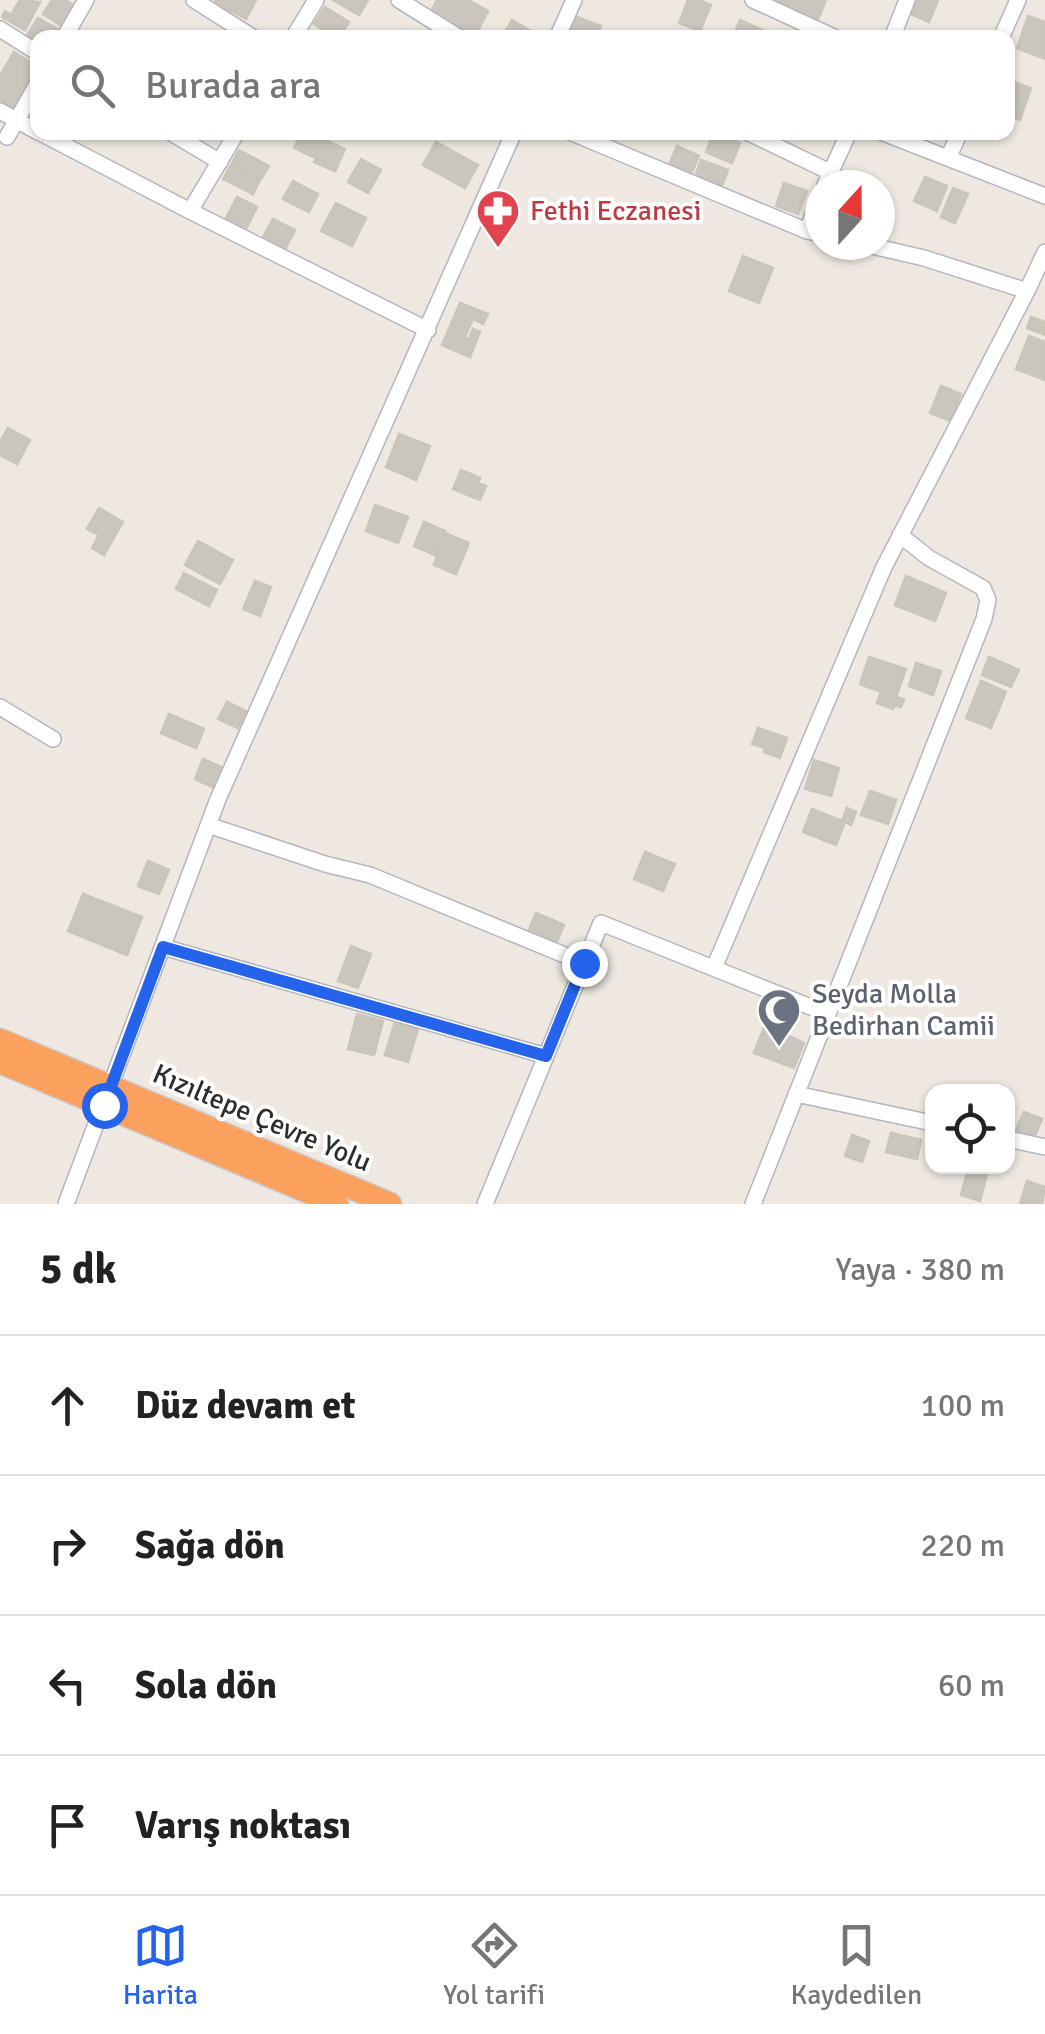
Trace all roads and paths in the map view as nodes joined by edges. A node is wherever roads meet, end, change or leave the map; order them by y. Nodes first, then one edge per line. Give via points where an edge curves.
1 (86, 0) edge
2 (194, 0) edge
3 (316, 0) edge
4 (399, 0) edge
5 (574, 0) edge
6 (753, 0) edge
7 (907, 0) edge
8 (1018, 0) edge
9 (0, 29) edge
10 (69, 30) edge
11 (241, 30) edge
12 (299, 30) edge
13 (447, 30) edge
14 (561, 30) edge
15 (819, 30) edge
16 (895, 30) edge
17 (1005, 30) edge
18 (30, 47) edge
19 (30, 96) edge
20 (0, 111) edge
21 (16, 120) junction
22 (30, 128) edge
23 (7, 137) dead end
24 (53, 140) edge
25 (183, 140) edge
26 (232, 140) edge
27 (511, 140) edge
28 (590, 140) edge
29 (760, 140) edge
30 (845, 140) edge
31 (902, 140) edge
32 (956, 140) edge
33 (948, 158) junction
34 (220, 162) junction
35 (813, 170) edge
36 (831, 170) edge
37 (1045, 196) edge
38 (190, 211) junction
39 (805, 228) edge
40 (895, 251) edge
41 (1045, 252) edge
42 (1027, 291) junction
43 (428, 330) junction
44 (900, 536) junction
45 (0, 707) edge
46 (52, 739) dead end
47 (208, 825) junction
48 (163, 947) junction
49 (584, 963) junction
50 (714, 968) junction
51 (828, 1014) junction
52 (0, 1040) edge
53 (546, 1056) junction
54 (0, 1062) edge
55 (796, 1094) junction
56 (107, 1096) junction
57 (925, 1122) edge
58 (1015, 1142) edge
59 (1045, 1148) edge
60 (66, 1204) edge
61 (338, 1204) edge
62 (390, 1204) edge
63 (485, 1204) edge
64 (753, 1204) edge

1 - 10 street
2 - 11 street
3 - 12 street
4 - 13 street
5 - 14 street
6 - 15 street
7 - 16 street
8 - 17 street
9 - 18 street
19 - 21 street
20 - 21 street
21 - 22 street
21 - 23 street
24 - 38 street
25 - 34 street
26 - 34 street
27 - 43 street
28 - 39 street
29 - 35 street
30 - 36 street
31 - 33 street
32 - 33 street
33 - 37 street
34 - 38 street
38 - 43 street
40 - 42 street
41 - 42 street
42 - 44 street
43 - 47 street
44 - 50 street
44 - 51 street via 983,588 988,600
45 - 46 street
47 - 48 street
47 - 49 street via 370,875
48 - 53 street
48 - 56 street
49 - 50 street via 601,923
49 - 53 street
50 - 51 street
51 - 55 street
52 - 56 highway, Kızıltepe Çevre Yolu
53 - 63 street
54 - 56 highway, Kızıltepe Çevre Yolu
55 - 57 street
55 - 64 street
56 - 60 street
56 - 61 highway, Kızıltepe Çevre Yolu
56 - 62 highway, Kızıltepe Çevre Yolu
58 - 59 street

